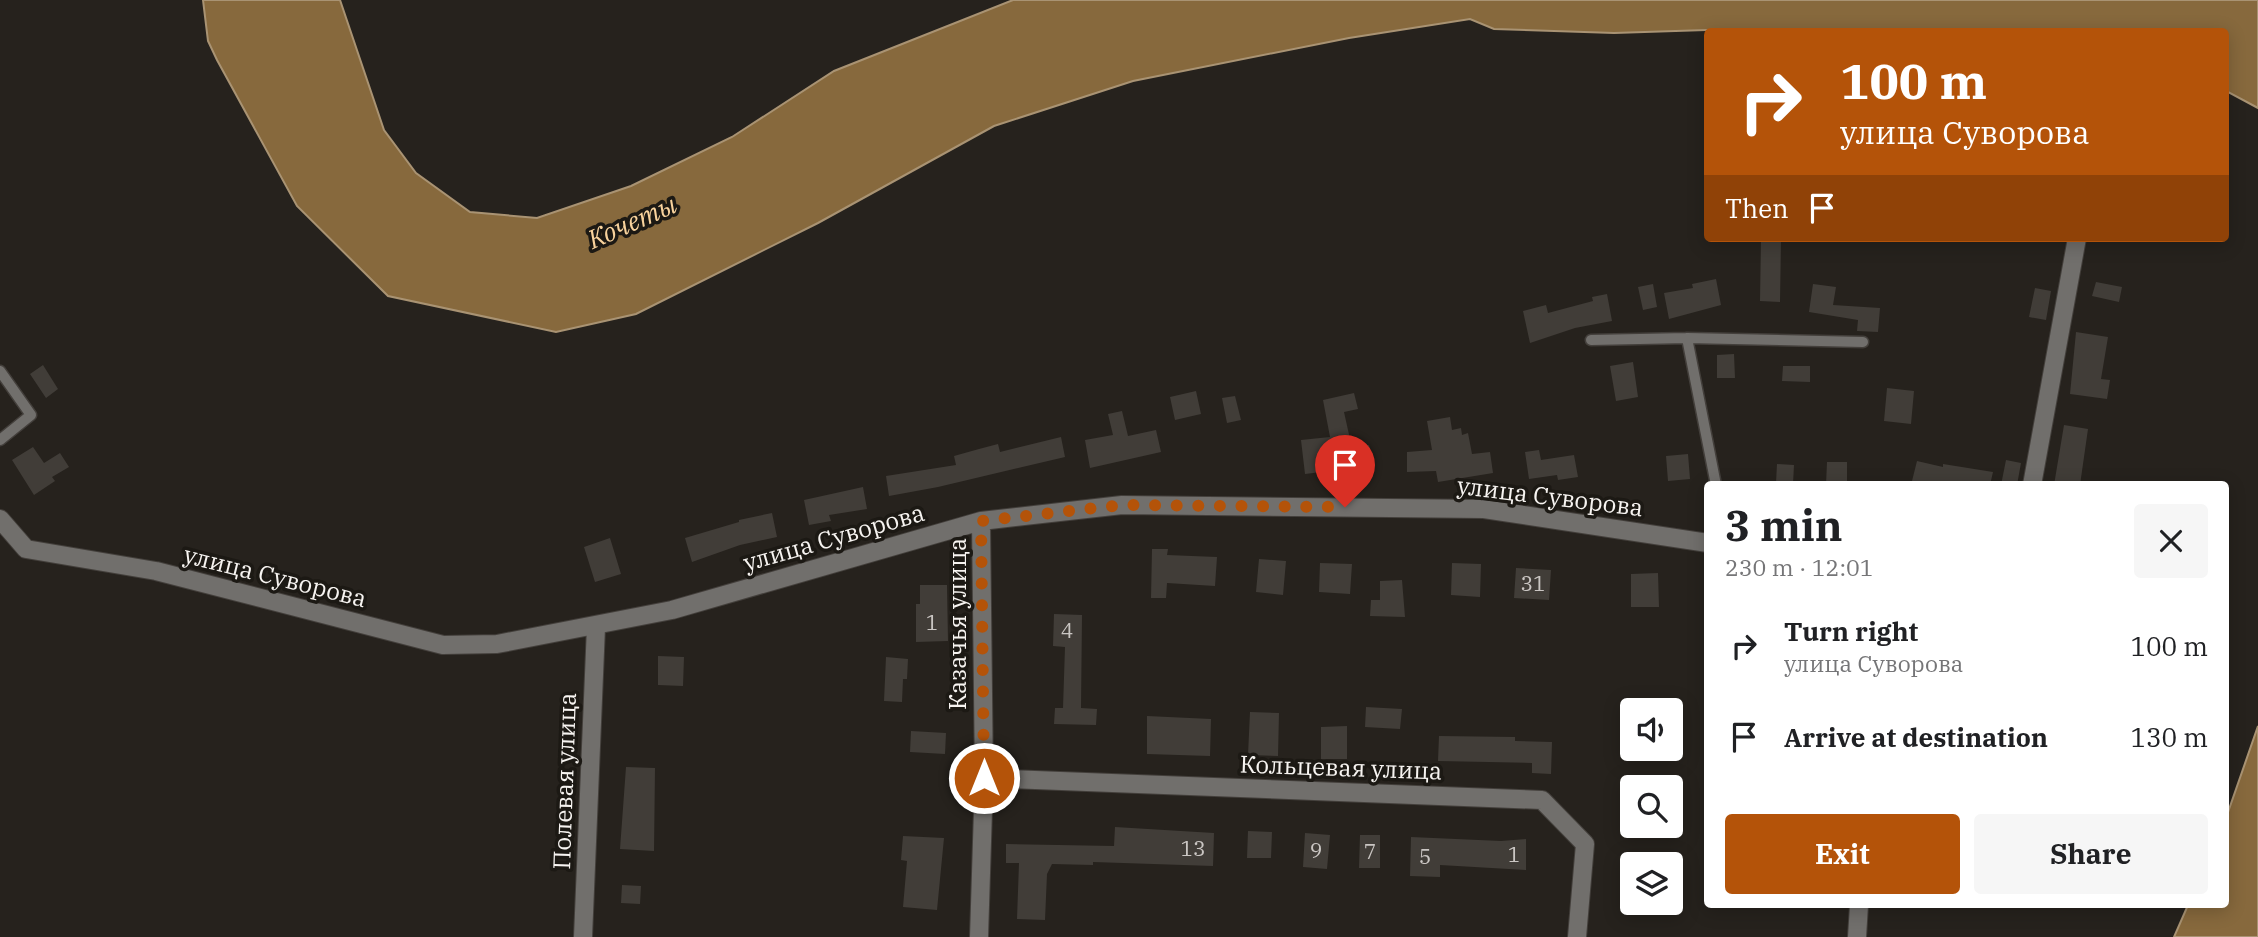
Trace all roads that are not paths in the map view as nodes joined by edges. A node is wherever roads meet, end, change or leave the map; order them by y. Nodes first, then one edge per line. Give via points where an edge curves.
1 (2076, 242) edge
2 (1687, 338) junction
3 (1591, 340) dead end
4 (1863, 342) dead end
5 (0, 371) edge
6 (0, 440) edge
7 (1715, 481) edge
8 (2033, 481) edge
9 (0, 519) edge
10 (981, 521) junction
11 (1704, 542) edge
12 (596, 627) junction
13 (984, 778) junction
14 (1858, 908) edge
15 (583, 937) edge
16 (979, 937) edge
17 (1577, 937) edge
18 (1857, 937) edge

1 - 8 street
2 - 3 lane
2 - 4 lane
2 - 7 lane
5 - 6 lane via 31,415
9 - 12 street, улица Суворова via 26,549 156,571 443,645 497,644
10 - 11 street, улица Суворова via 1122,505 1484,509
10 - 12 street, улица Суворова via 672,610
10 - 13 street, Казачья улица
12 - 15 street, Полевая улица
13 - 16 street, Казачья улица
13 - 17 street, Кольцевая улица via 1542,800 1585,844
14 - 18 street

